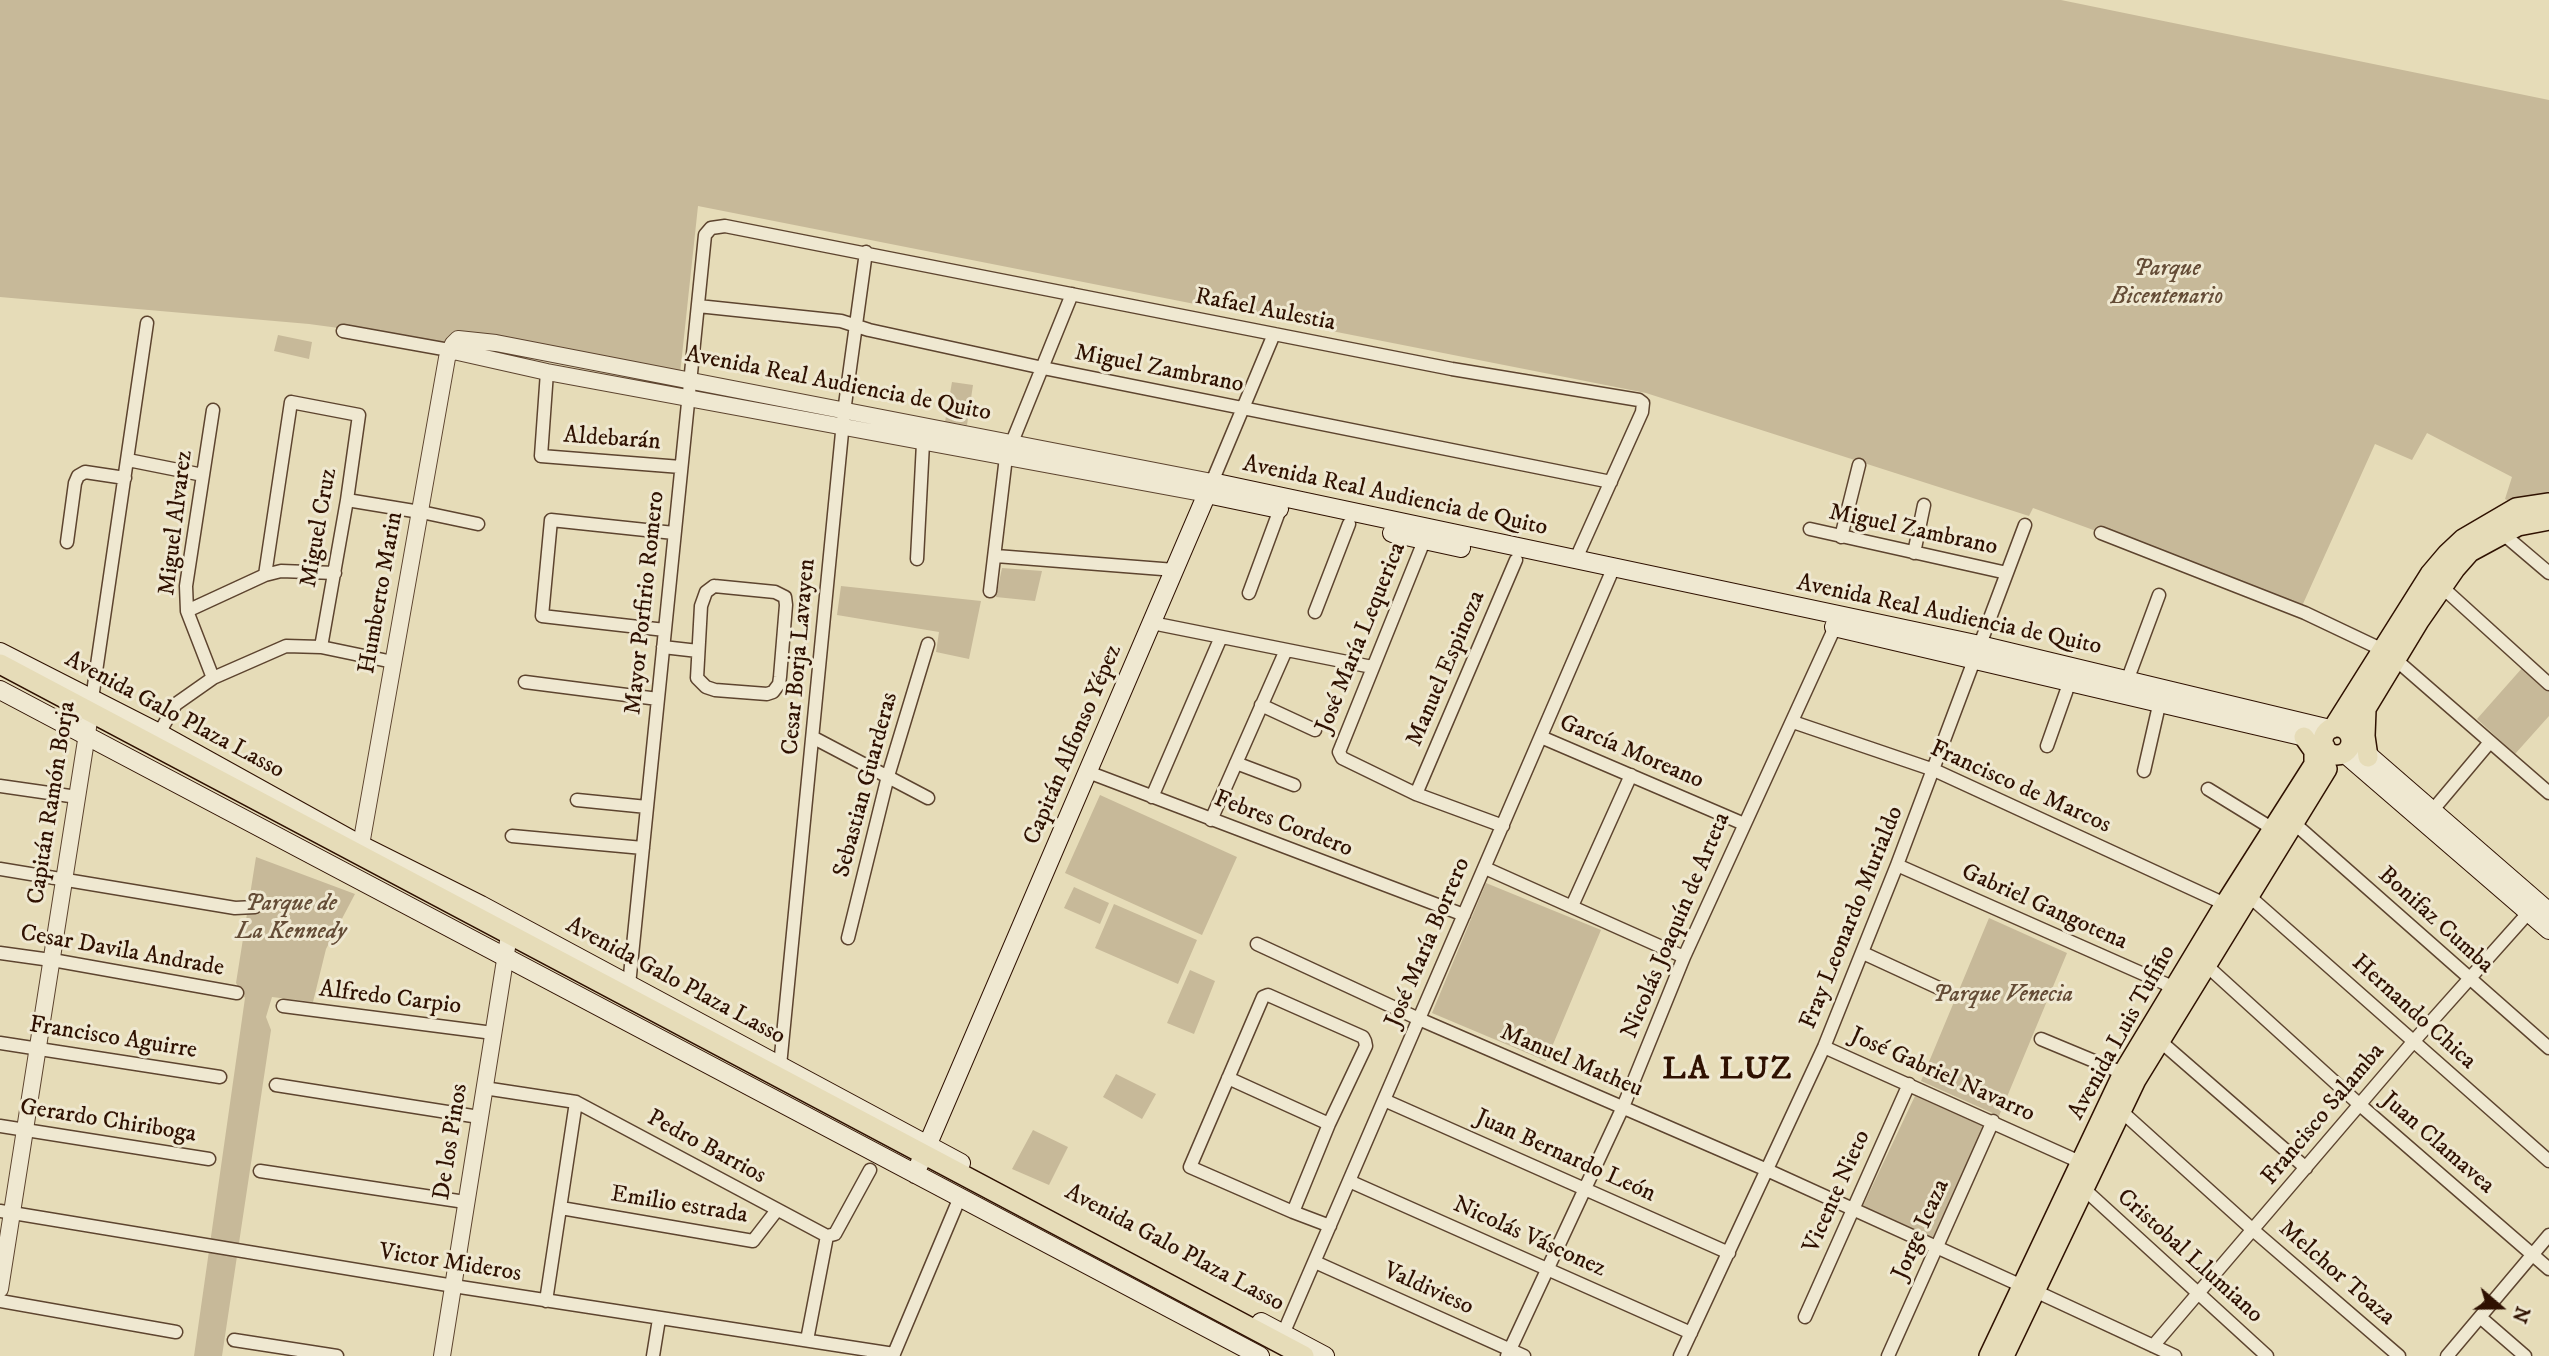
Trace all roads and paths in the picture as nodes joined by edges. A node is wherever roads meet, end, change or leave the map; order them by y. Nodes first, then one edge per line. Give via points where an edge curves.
1 (710, 228) joint
2 (866, 252) junction
3 (1072, 294) junction
4 (698, 306) junction
5 (147, 323) dead end
6 (854, 325) junction
7 (343, 331) dead end
8 (1274, 334) junction
9 (449, 350) junction
10 (1044, 368) junction
11 (547, 372) junction
12 (690, 381) junction
13 (688, 397) junction
14 (1243, 408) junction
15 (213, 410) dead end
16 (844, 419) junction
17 (923, 443) junction
18 (1008, 451) junction
19 (128, 460) junction
20 (1859, 465) dead end
21 (681, 467) junction
22 (203, 475) junction
23 (125, 478) junction
24 (1611, 482) junction
25 (1210, 488) junction
26 (347, 500) junction
27 (2549, 503) edge
28 (1924, 505) dead end
29 (1280, 509) junction
30 (420, 512) junction
31 (2549, 520) edge
32 (478, 524) dead end
33 (1349, 524) junction
34 (2025, 525) dead end
35 (1811, 529) dead end
36 (674, 533) junction
37 (2101, 533) dead end
38 (2502, 533) junction
39 (1841, 537) junction
40 (1424, 541) junction
41 (66, 542) dead end
42 (1914, 553) junction
43 (996, 556) junction
44 (917, 559) dead end
45 (1516, 560) junction
46 (1575, 561) junction
47 (1175, 570) junction
48 (334, 573) junction
49 (2007, 573) junction
50 (2549, 573) edge
51 (1611, 574) junction
52 (265, 575) junction
53 (2442, 587) junction
54 (990, 591) dead end
55 (1249, 593) dead end
56 (2159, 595) dead end
57 (187, 611) junction
58 (1315, 612) dead end
59 (2413, 617) junction
60 (1152, 623) junction
61 (1835, 627) junction
62 (665, 630) junction
63 (1221, 637) junction
64 (928, 644) dead end
65 (321, 647) junction
66 (663, 647) junction
67 (1286, 650) junction
68 (698, 651) junction
69 (0, 652) edge
70 (1978, 652) junction
71 (2389, 654) junction
72 (393, 662) junction
73 (0, 664) edge
74 (1372, 667) junction
75 (0, 678) edge
76 (213, 678) junction
77 (2547, 679) edge
78 (2070, 681) junction
79 (2127, 681) junction
80 (526, 682) dead end
81 (0, 690) edge
82 (658, 699) junction
83 (2160, 702) junction
84 (1262, 705) junction
85 (2367, 705) junction
86 (89, 718) junction
87 (1793, 722) junction
88 (1315, 730) dead end
89 (159, 733) junction
90 (1541, 737) junction
91 (2304, 737) junction
92 (814, 738) junction
93 (2337, 741) junction
94 (2490, 742) junction
95 (2047, 746) dead end
96 (2368, 757) junction
97 (1236, 763) junction
98 (2314, 766) junction
99 (1934, 770) junction
100 (2144, 771) dead end
101 (1088, 772) junction
102 (1630, 775) junction
103 (888, 776) junction
104 (1294, 785) dead end
105 (0, 786) edge
106 (2208, 789) dead end
107 (2549, 793) edge
108 (1416, 794) junction
109 (77, 797) junction
110 (1152, 797) junction
111 (928, 798) dead end
112 (577, 800) dead end
113 (647, 807) junction
114 (2432, 811) junction
115 (1210, 820) junction
116 (1744, 824) junction
117 (2295, 824) junction
118 (1503, 826) junction
119 (2273, 829) junction
120 (512, 836) dead end
121 (361, 845) junction
122 (643, 848) junction
123 (1897, 866) junction
124 (1485, 868) junction
125 (0, 869) edge
126 (2256, 870) junction
127 (65, 880) junction
128 (2249, 895) junction
129 (2225, 904) junction
130 (1572, 906) junction
131 (255, 907) dead end
132 (2529, 912) junction
133 (2549, 912) edge
134 (1464, 915) junction
135 (2549, 930) edge
136 (848, 938) dead end
137 (1257, 944) dead end
138 (507, 946) junction
139 (0, 953) edge
140 (1863, 953) junction
141 (1684, 957) junction
142 (52, 960) junction
143 (2206, 965) junction
144 (2470, 980) junction
145 (629, 985) junction
146 (2175, 988) junction
147 (1941, 989) dead end
148 (237, 993) dead end
149 (283, 1006) dead end
150 (1419, 1019) junction
151 (493, 1033) junction
152 (2041, 1039) dead end
153 (2160, 1041) junction
154 (2413, 1042) junction
155 (0, 1043) edge
156 (1824, 1047) junction
157 (37, 1048) junction
158 (2549, 1048) edge
159 (780, 1066) junction
160 (2130, 1076) junction
161 (220, 1077) dead end
162 (1228, 1078) junction
163 (1909, 1084) junction
164 (276, 1086) dead end
165 (484, 1088) junction
166 (1384, 1100) junction
167 (576, 1102) junction
168 (2360, 1105) junction
169 (1623, 1107) junction
170 (2120, 1111) junction
171 (479, 1117) junction
172 (1993, 1121) junction
173 (1329, 1124) junction
174 (0, 1126) edge
175 (25, 1130) junction
176 (209, 1159) dead end
177 (922, 1160) junction
178 (2549, 1161) edge
179 (2080, 1162) junction
180 (2306, 1168) junction
181 (870, 1170) dead end
182 (1767, 1170) junction
183 (260, 1171) dead end
184 (1349, 1181) junction
185 (1584, 1188) junction
186 (2082, 1188) junction
187 (960, 1196) junction
188 (465, 1202) junction
189 (561, 1208) junction
190 (777, 1210) junction
191 (1853, 1210) junction
192 (6, 1212) edge
193 (1293, 1212) junction
194 (1330, 1226) junction
195 (2253, 1230) junction
196 (2549, 1235) edge
197 (827, 1236) junction
198 (2052, 1238) junction
199 (1937, 1249) junction
200 (1729, 1253) junction
201 (2532, 1254) junction
202 (1315, 1262) junction
203 (1546, 1269) junction
204 (2549, 1269) edge
205 (453, 1286) junction
206 (2028, 1288) junction
207 (0, 1289) edge
208 (2198, 1295) junction
209 (0, 1301) edge
210 (547, 1301) junction
211 (1805, 1317) dead end
212 (2480, 1317) junction
213 (659, 1319) junction
214 (176, 1332) dead end
215 (1283, 1334) junction
216 (1691, 1334) junction
217 (234, 1340) dead end
218 (807, 1340) junction
219 (2153, 1346) junction
220 (2000, 1350) edge
221 (1508, 1353) edge
222 (894, 1355) edge
223 (337, 1356) edge
224 (442, 1356) edge
225 (653, 1356) edge
226 (1260, 1356) edge
227 (1287, 1356) edge
228 (1304, 1356) edge
229 (1325, 1356) edge
230 (1524, 1356) edge
231 (1680, 1356) edge
232 (1888, 1356) edge
233 (2175, 1356) edge
234 (2267, 1356) edge
235 (2399, 1356) edge
236 (2447, 1356) edge
237 (2525, 1356) edge

1 - 2 street, Rafael Aulestia via 725,226
1 - 4 street, Mayor Porfirio Romero via 705,235
2 - 3 street, Rafael Aulestia
2 - 6 street, Cesar Borja Lavayen
3 - 8 street, Rafael Aulestia
3 - 10 street
4 - 6 street, Miguel Zambrano
4 - 12 street, Mayor Porfirio Romero
5 - 19 street, Capitán Ramón Borja
6 - 10 street, Miguel Zambrano
6 - 16 street, Cesar Borja Lavayen
7 - 9 street, Avenida Real Audiencia de Quito
8 - 14 street, Capitán Alfonso Yépez
8 - 24 street, Rafael Aulestia via 1639,400 1642,412
9 - 11 street, Avenida Real Audiencia de Quito
9 - 12 street, Avenida Real Audiencia de Quito via 455,341 466,338
9 - 30 street, Humberto Marin
10 - 14 street, Miguel Zambrano
10 - 18 street
11 - 13 street, Avenida Real Audiencia de Quito
11 - 21 street, Aldebarán via 541,456
12 - 13 street, Mayor Porfirio Romero
12 - 16 street, Avenida Real Audiencia de Quito
13 - 16 street, Avenida Real Audiencia de Quito
13 - 21 street, Mayor Porfirio Romero
14 - 24 street, Miguel Zambrano
14 - 25 street, Capitán Alfonso Yépez
15 - 22 street, Miguel Alvarez
16 - 17 street, Avenida Real Audiencia de Quito
16 - 18 street, Avenida Real Audiencia de Quito
16 - 92 street, Cesar Borja Lavayen
17 - 18 street, Avenida Real Audiencia de Quito
17 - 44 street
18 - 25 street, Avenida Real Audiencia de Quito
18 - 43 street
19 - 22 street
19 - 23 street, Capitán Ramón Borja
20 - 39 street
21 - 36 street, Mayor Porfirio Romero
22 - 57 street, Miguel Alvarez via 186,586
23 - 41 street via 85,472 78,476
23 - 86 street, Capitán Ramón Borja
24 - 46 street, Rafael Aulestia
25 - 29 main road, Avenida Real Audiencia de Quito
25 - 46 main road, Avenida Real Audiencia de Quito
25 - 47 main road, Capitán Alfonso Yépez
26 - 30 street
26 - 48 street, Miguel Cruz
26 - 52 street, Miguel Cruz via 359,415 291,402
27 - 59 main road, Avenida Luis Tufiño via 2516,508 2463,539 2430,574
28 - 42 street
29 - 33 main road, Avenida Real Audiencia de Quito
29 - 55 street
30 - 32 street
30 - 72 street, Humberto Marin
31 - 38 main road, Avenida Luis Tufiño
33 - 40 main road, Avenida Real Audiencia de Quito
33 - 58 street
34 - 49 street, Fray Leonardo Murialdo
35 - 39 street, Miguel Zambrano
36 - 62 street, Mayor Porfirio Romero
36 - 62 street via 551,520 542,616
37 - 71 street via 2305,613
38 - 50 street
38 - 53 main road, Avenida Luis Tufiño via 2470,552
39 - 42 street, Miguel Zambrano
40 - 45 main road, Avenida Real Audiencia de Quito
40 - 74 street, José María Lequerica
42 - 49 street, Miguel Zambrano
43 - 47 street
43 - 54 street
45 - 51 main road, Avenida Real Audiencia de Quito
45 - 108 street, Manuel Espinoza
46 - 51 main road, Avenida Real Audiencia de Quito
47 - 60 main road, Capitán Alfonso Yépez
48 - 52 street via 281,571
48 - 65 street, Miguel Cruz
49 - 70 street, Fray Leonardo Murialdo
51 - 61 main road, Avenida Real Audiencia de Quito
51 - 70 main road, Avenida Real Audiencia de Quito
51 - 90 street, José María Borrero
52 - 57 street
53 - 59 main road, Avenida Luis Tufiño
53 - 77 street
56 - 79 street
57 - 76 street, Miguel Alvarez
59 - 71 main road, Avenida Luis Tufiño
60 - 63 street
60 - 101 main road, Capitán Alfonso Yépez
61 - 70 main road, Avenida Real Audiencia de Quito
61 - 87 street, Nicolás Joaquín de Arteta
62 - 66 street, Mayor Porfirio Romero
63 - 67 street
63 - 110 street
64 - 103 street, Sebastian Guarderas
65 - 72 street
65 - 76 street via 286,646
66 - 68 street
66 - 82 street, Mayor Porfirio Romero
67 - 74 street
67 - 84 street
68 - 68 street via 697,678 706,687 773,692 780,677 785,597 765,591 709,588 701,606
69 - 86 main road, Avenida Galo Plaza Lasso
70 - 78 main road, Avenida Real Audiencia de Quito
70 - 79 main road, Avenida Real Audiencia de Quito
70 - 99 street, Fray Leonardo Murialdo
71 - 85 main road, Avenida Luis Tufiño
71 - 93 main road, Avenida Luis Tufiño
71 - 94 street
72 - 121 street, Humberto Marin
73 - 86 main road, Avenida Galo Plaza Lasso
74 - 108 street, José María Lequerica via 1339,752 1342,758
75 - 86 main road, Avenida Galo Plaza Lasso
76 - 89 street via 176,704
78 - 83 main road, Avenida Real Audiencia de Quito
78 - 95 street
79 - 93 main road, Avenida Real Audiencia de Quito
80 - 82 street
81 - 86 main road, Avenida Galo Plaza Lasso
82 - 113 street, Mayor Porfirio Romero
83 - 91 main road, Avenida Real Audiencia de Quito
83 - 100 street
84 - 88 street
84 - 97 street
85 - 93 main road, Avenida Luis Tufiño
85 - 96 main road
86 - 89 main road, Avenida Galo Plaza Lasso
86 - 109 street, Capitán Ramón Borja
86 - 138 main road, Avenida Galo Plaza Lasso
87 - 99 street, Francisco de Marcos
87 - 116 street, Nicolás Joaquín de Arteta
89 - 121 main road, Avenida Galo Plaza Lasso
90 - 102 street, García Moreano
90 - 118 street, José María Borrero
91 - 93 main road, Avenida Real Audiencia de Quito
91 - 98 main road via 2313,749
92 - 103 street
92 - 159 street, Cesar Borja Lavayen
93 - 96 main road
93 - 98 main road, Avenida Luis Tufiño
93 - 117 main road, Avenida Luis Tufiño
93 - 132 main road, Avenida Real Audiencia de Quito
94 - 107 street
94 - 114 street
96 - 114 main road
97 - 104 street
97 - 115 street
98 - 119 main road, Avenida Luis Tufiño
99 - 123 street, Fray Leonardo Murialdo
99 - 129 street, Francisco de Marcos
101 - 110 street, Febres Cordero
101 - 177 main road, Capitán Alfonso Yépez
102 - 116 street, García Moreano
102 - 130 street
103 - 111 street
103 - 136 street, Sebastian Guarderas
105 - 109 street
106 - 119 street
108 - 118 street
109 - 127 street, Capitán Ramón Borja
110 - 115 street, Febres Cordero
112 - 113 street
113 - 122 street, Mayor Porfirio Romero
114 - 133 main road
115 - 134 street, Febres Cordero
116 - 141 street, Nicolás Joaquín de Arteta
117 - 126 main road, Avenida Luis Tufiño
117 - 144 street, Bonifaz Cumba
118 - 124 street, José María Borrero
119 - 126 main road, Avenida Luis Tufiño
120 - 122 street
121 - 145 main road, Avenida Galo Plaza Lasso
122 - 145 street, Mayor Porfirio Romero
123 - 140 street, Fray Leonardo Murialdo
123 - 146 street, Gabriel Gangotena
124 - 130 street
124 - 134 street, José María Borrero
125 - 127 street
126 - 128 main road, Avenida Luis Tufiño
126 - 129 main road, Avenida Luis Tufiño
127 - 131 street via 235,908
127 - 142 street, Capitán Ramón Borja
128 - 143 main road, Avenida Luis Tufiño
128 - 154 street, Hernando Chica
129 - 146 main road, Avenida Luis Tufiño
130 - 141 street
132 - 135 main road, Avenida Real Audiencia de Quito
132 - 144 street, Francisco Salamba
134 - 150 street, José María Borrero
137 - 150 street, Manuel Matheu
138 - 151 street, De los Pinos
138 - 177 main road, Avenida Galo Plaza Lasso
139 - 142 street, Cesar Davila Andrade
140 - 147 street
140 - 156 street, Fray Leonardo Murialdo
141 - 169 street, Nicolás Joaquín de Arteta
142 - 148 street, Cesar Davila Andrade
142 - 157 street, Capitán Ramón Borja
143 - 153 main road, Avenida Luis Tufiño
143 - 168 street, Juan Clamavea
144 - 154 street, Francisco Salamba
144 - 158 street, Bonifaz Cumba
145 - 159 main road, Avenida Galo Plaza Lasso
146 - 160 main road, Avenida Luis Tufiño
149 - 151 street, Alfredo Carpio
150 - 166 street, José María Borrero
150 - 169 street, Manuel Matheu
151 - 165 street, De los Pinos
152 - 160 street
153 - 160 main road, Avenida Luis Tufiño
153 - 180 street
154 - 168 street, Francisco Salamba
154 - 178 street, Hernando Chica
155 - 157 street, Francisco Aguirre
156 - 163 street, José Gabriel Navarro
156 - 182 street, Fray Leonardo Murialdo
157 - 161 street, Francisco Aguirre
157 - 175 street, Capitán Ramón Borja
159 - 177 main road, Avenida Galo Plaza Lasso
160 - 170 main road, Avenida Luis Tufiño
160 - 179 main road, Avenida Luis Tufiño
162 - 173 street
162 - 173 street via 1265,995 1363,1037 1366,1046
162 - 193 street via 1190,1167
163 - 172 street, José Gabriel Navarro
163 - 191 street, Vicente Nieto
164 - 171 street
165 - 167 street, Pedro Barrios
165 - 171 street, De los Pinos
166 - 184 street, José María Borrero
166 - 185 street, Juan Bernardo León
167 - 189 street
167 - 190 street, Pedro Barrios
168 - 180 street, Francisco Salamba
168 - 201 street, Juan Clamavea
169 - 182 street, Manuel Matheu
169 - 185 street, Nicolás Joaquín de Arteta
170 - 186 main road, Avenida Luis Tufiño
170 - 195 street, Melchor Toaza
171 - 188 street, De los Pinos
172 - 179 street, José Gabriel Navarro
172 - 199 street, Jorge Icaza
173 - 193 street
174 - 175 street, Gerardo Chiriboga
175 - 176 street, Gerardo Chiriboga
175 - 192 street, Capitán Ramón Borja
177 - 187 main road, Avenida Galo Plaza Lasso
177 - 215 main road, Avenida Galo Plaza Lasso via 1114,1247
177 - 227 main road, Avenida Galo Plaza Lasso
177 - 228 main road, Avenida Galo Plaza Lasso
179 - 198 main road, Avenida Luis Tufiño
180 - 195 street, Francisco Salamba
181 - 197 street via 835,1234
182 - 191 street, Manuel Matheu
182 - 200 street, Fray Leonardo Murialdo
183 - 188 street
184 - 194 street, José María Borrero
184 - 203 street, Nicolás Vásconez
185 - 200 street, Juan Bernardo León
185 - 203 street, Nicolás Joaquín de Arteta
186 - 198 main road, Avenida Luis Tufiño
186 - 208 street, Cristobal Llumiano
187 - 222 street
187 - 226 main road, Avenida Galo Plaza Lasso
188 - 205 street, De los Pinos
189 - 190 street, Emilio estrada via 753,1241
189 - 210 street
190 - 197 street, Pedro Barrios
191 - 199 street, Manuel Matheu
191 - 211 street, Vicente Nieto
192 - 205 street, Victor Mideros
192 - 207 street, Capitán Ramón Borja
193 - 194 street
194 - 202 street, José María Borrero
195 - 208 street, Francisco Salamba
195 - 235 street, Melchor Toaza
196 - 201 street
197 - 218 street
198 - 206 main road, Avenida Luis Tufiño
199 - 206 street, Manuel Matheu
199 - 232 street, Jorge Icaza
200 - 216 street, Fray Leonardo Murialdo
201 - 204 street, Juan Clamavea
201 - 212 street
202 - 215 street, José María Borrero
202 - 221 street, Valdivieso
203 - 216 street, Nicolás Vásconez
203 - 221 street, Nicolás Joaquín de Arteta
205 - 210 street, Victor Mideros
205 - 224 street, De los Pinos
206 - 219 street, Manuel Matheu
206 - 220 main road, Avenida Luis Tufiño
208 - 219 street, Francisco Salamba
208 - 234 street, Cristobal Llumiano
209 - 214 street
210 - 213 street, Victor Mideros
212 - 236 street
212 - 237 street
213 - 218 street, Victor Mideros
213 - 225 street
215 - 229 main road, Avenida Galo Plaza Lasso
216 - 231 street, Fray Leonardo Murialdo
217 - 223 street
218 - 222 street, Victor Mideros
219 - 233 street, Manuel Matheu
221 - 230 street, Valdivieso

